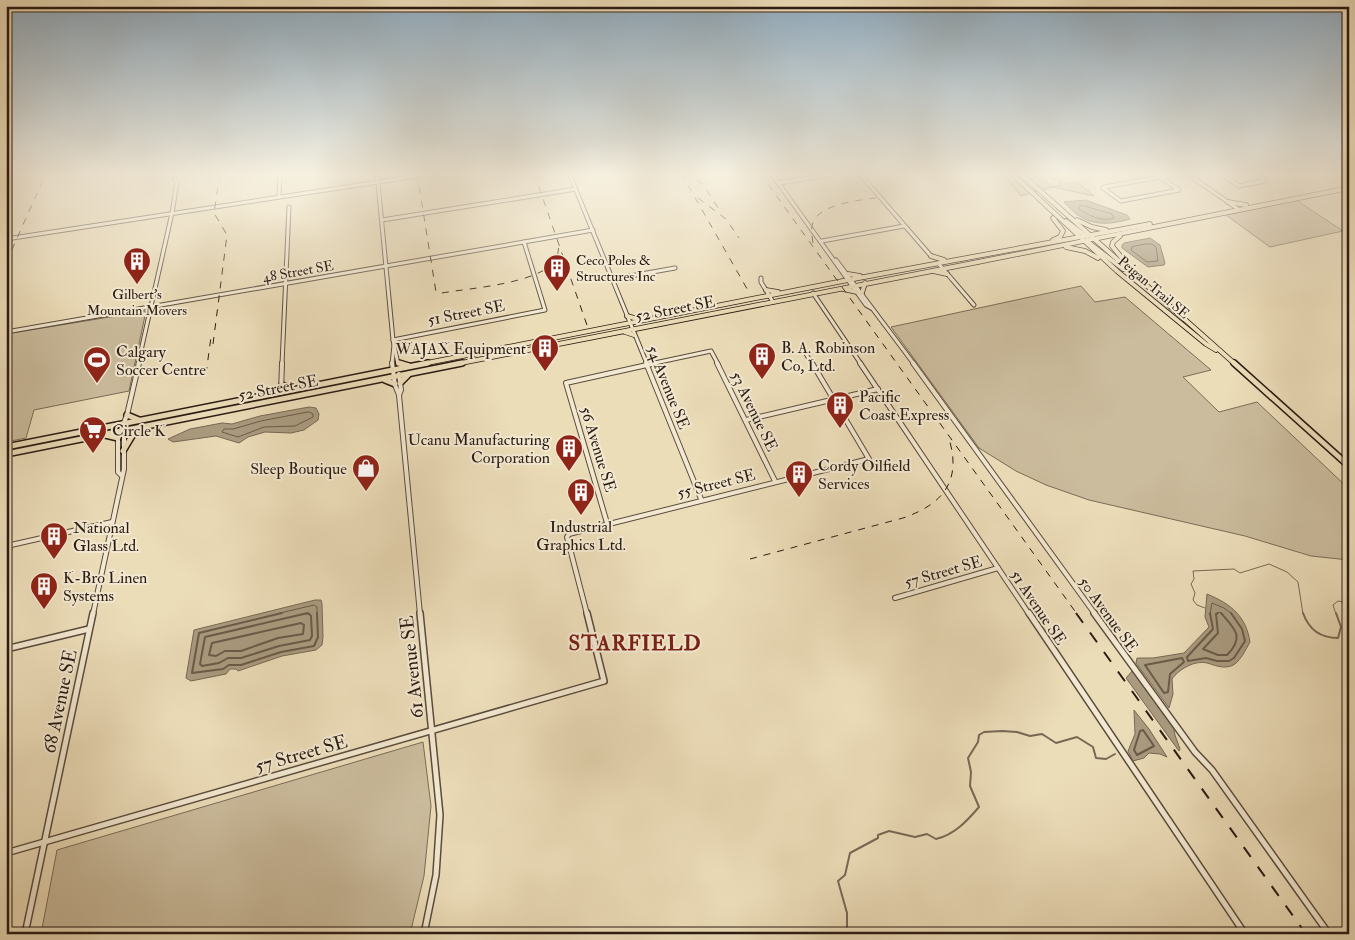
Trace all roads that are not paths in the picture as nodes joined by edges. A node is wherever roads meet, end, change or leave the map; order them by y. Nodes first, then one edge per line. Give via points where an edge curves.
1 (146, 217) edge
2 (171, 217) edge
3 (289, 217) edge
4 (382, 217) edge
5 (402, 217) edge
6 (588, 217) edge
7 (804, 217) edge
8 (896, 217) edge
9 (1053, 217) edge
10 (1058, 217) edge
11 (1066, 217) edge
12 (1076, 217) edge
13 (1190, 217) edge
14 (1196, 217) edge
15 (382, 220) junction
16 (904, 226) junction
17 (593, 230) junction
18 (1117, 231) junction
19 (1121, 234) junction
20 (6, 238) edge
21 (1087, 239) junction
22 (822, 241) junction
23 (524, 242) junction
24 (1058, 247) junction
25 (1021, 248) junction
26 (1050, 248) junction
27 (932, 256) junction
28 (836, 260) junction
29 (955, 260) junction
30 (935, 264) junction
31 (386, 266) junction
32 (675, 268) dead end
33 (942, 268) junction
34 (925, 271) junction
35 (1117, 272) junction
36 (848, 274) junction
37 (947, 274) junction
38 (868, 277) junction
39 (761, 278) dead end
40 (614, 280) junction
41 (850, 280) junction
42 (865, 283) junction
43 (286, 284) junction
44 (854, 285) junction
45 (1147, 286) junction
46 (838, 288) junction
47 (766, 290) junction
48 (786, 293) junction
49 (860, 293) junction
50 (1155, 293) junction
51 (813, 294) junction
52 (770, 296) junction
53 (773, 302) junction
54 (974, 305) dead end
55 (152, 307) junction
56 (871, 308) joint
57 (627, 316) junction
58 (647, 321) junction
59 (630, 324) junction
60 (632, 330) junction
61 (6, 332) edge
62 (620, 332) junction
63 (634, 335) junction
64 (393, 340) junction
65 (394, 346) junction
66 (802, 347) dead end
67 (1221, 353) junction
68 (398, 363) junction
69 (646, 365) junction
70 (415, 366) junction
71 (396, 370) junction
72 (410, 374) junction
73 (397, 376) junction
74 (377, 380) junction
75 (566, 382) joint
76 (397, 383) junction
77 (282, 385) junction
78 (299, 389) junction
79 (878, 389) junction
80 (281, 393) junction
81 (399, 395) joint
82 (834, 399) junction
83 (126, 415) junction
84 (746, 420) junction
85 (142, 423) junction
86 (125, 427) junction
87 (120, 430) junction
88 (99, 434) junction
89 (118, 438) junction
90 (6, 447) edge
91 (123, 451) junction
92 (6, 454) edge
93 (1349, 466) edge
94 (121, 475) junction
95 (775, 482) junction
96 (702, 499) junction
97 (112, 522) junction
98 (608, 523) junction
99 (6, 559) edge
100 (998, 568) junction
101 (895, 598) dead end
102 (89, 629) junction
103 (6, 650) edge
104 (604, 681) joint
105 (432, 731) junction
106 (44, 842) junction
107 (6, 853) edge
108 (25, 934) edge
109 (424, 934) edge
110 (1245, 934) edge
111 (1329, 934) edge

1 - 20 street
2 - 55 street, 68 Avenue SE
3 - 43 street
4 - 15 street, 61 Avenue SE
5 - 15 street
6 - 17 street, 54 Avenue SE
7 - 22 street, 50 Avenue SE
8 - 16 street
9 - 25 main road via 1063,231 1062,235
10 - 21 main road
11 - 21 main road, Peigan Trail SE
12 - 18 main road via 1088,226
13 - 18 main road, 52 Street SE
14 - 19 main road, 52 Street SE
15 - 31 street, 61 Avenue SE
16 - 22 street
16 - 27 street
17 - 23 street, 48 Street SE
17 - 40 street, 54 Avenue SE
18 - 21 main road, 52 Street SE
19 - 21 main road, 52 Street SE
19 - 45 main road via 1113,242 1114,251
21 - 24 main road, 52 Street SE
21 - 25 main road, 52 Street SE
21 - 26 main road
21 - 35 main road, Peigan Trail SE
21 - 45 main road, Peigan Trail SE
21 - 50 main road
22 - 28 street, 50 Avenue SE
23 - 31 street, 48 Street SE
23 - 64 street, 51 Street SE via 545,310
24 - 26 main road, 52 Street SE
24 - 35 main road via 1085,251
25 - 29 main road, 52 Street SE
26 - 33 main road, 52 Street SE
27 - 29 main road
27 - 30 main road
28 - 36 street, 50 Avenue SE
28 - 41 street, 50 Avenue SE
29 - 30 main road, 52 Street SE
30 - 33 street
30 - 38 main road, 52 Street SE
31 - 43 street, 48 Street SE
31 - 64 street, 61 Avenue SE
32 - 40 street
33 - 34 main road, 52 Street SE
33 - 37 street
34 - 37 main road
34 - 42 main road, 52 Street SE
35 - 67 main road, Peigan Trail SE
36 - 38 main road
36 - 41 street, 50 Avenue SE
37 - 54 street
38 - 41 main road, 52 Street SE
39 - 47 street
40 - 57 street, 54 Avenue SE
41 - 44 street, 50 Avenue SE
41 - 48 main road, 52 Street SE
42 - 44 main road, 52 Street SE
42 - 49 main road
43 - 55 street, 48 Street SE
43 - 77 street
44 - 46 main road, 52 Street SE
44 - 49 street, 50 Avenue SE
45 - 50 main road, Peigan Trail SE
46 - 49 main road
46 - 51 main road, 52 Street SE
47 - 48 main road
47 - 52 street
48 - 52 main road, 52 Street SE
49 - 56 street, 50 Avenue SE
50 - 67 main road, Peigan Trail SE
51 - 53 main road, 52 Street SE
51 - 79 street, 51 Avenue SE
52 - 53 street
52 - 58 main road, 52 Street SE
53 - 60 main road, 52 Street SE
55 - 61 street, 48 Street SE
55 - 83 street, 68 Avenue SE
56 - 111 street, 50 Avenue SE
57 - 58 main road
57 - 59 street, 54 Avenue SE
58 - 59 main road, 52 Street SE
59 - 60 street, 54 Avenue SE
59 - 70 main road, 52 Street SE
60 - 62 main road, 52 Street SE
60 - 63 street, 54 Avenue SE
62 - 63 main road
62 - 72 main road, 52 Street SE
63 - 69 street, 54 Avenue SE
64 - 65 street, 61 Avenue SE
65 - 68 street, 61 Avenue SE
65 - 71 street, 61 Avenue SE via 392,353
66 - 82 street
67 - 93 main road, Peigan Trail SE
68 - 70 main road
68 - 71 street, 61 Avenue SE
69 - 75 street
69 - 84 street, 53 Avenue SE via 711,351
69 - 96 street, 54 Avenue SE
70 - 71 main road, 52 Street SE
71 - 73 street, 61 Avenue SE
71 - 78 main road, 52 Street SE
72 - 73 main road, 52 Street SE
72 - 76 main road
73 - 74 main road, 52 Street SE
73 - 76 street, 61 Avenue SE
74 - 76 main road
74 - 85 main road, 52 Street SE
75 - 98 street, 56 Avenue SE
76 - 81 street, 61 Avenue SE
77 - 78 main road
77 - 80 street
78 - 80 main road, 52 Street SE
79 - 82 street
79 - 100 street, 51 Avenue SE
80 - 85 main road, 52 Street SE
81 - 105 street, 61 Avenue SE
82 - 84 street
82 - 95 street, 55 Street SE via 869,459
83 - 85 main road
83 - 86 street, 68 Avenue SE
84 - 95 street, 53 Avenue SE
85 - 86 main road, 52 Street SE
85 - 91 main road
86 - 87 main road, 52 Street SE
86 - 90 main road, 52 Street SE
86 - 91 street, 68 Avenue SE
87 - 88 main road, 52 Street SE
87 - 89 street, 68 Avenue SE
88 - 89 main road
88 - 92 main road, 52 Street SE
89 - 94 street, 68 Avenue SE via 117,460
91 - 94 street, 68 Avenue SE
94 - 97 street, 68 Avenue SE
95 - 96 street, 55 Street SE
96 - 98 street, 55 Street SE
97 - 99 street via 11,545
97 - 102 street, 68 Avenue SE
98 - 104 street, 55 Street SE via 567,537
100 - 101 street, 57 Street SE
100 - 110 street, 51 Avenue SE
102 - 103 street
102 - 106 street, 68 Avenue SE
104 - 105 street, 57 Street SE
105 - 106 street, 57 Street SE
105 - 109 street, 61 Avenue SE via 440,838 436,887
106 - 107 street, 57 Street SE
106 - 108 street, 68 Avenue SE

